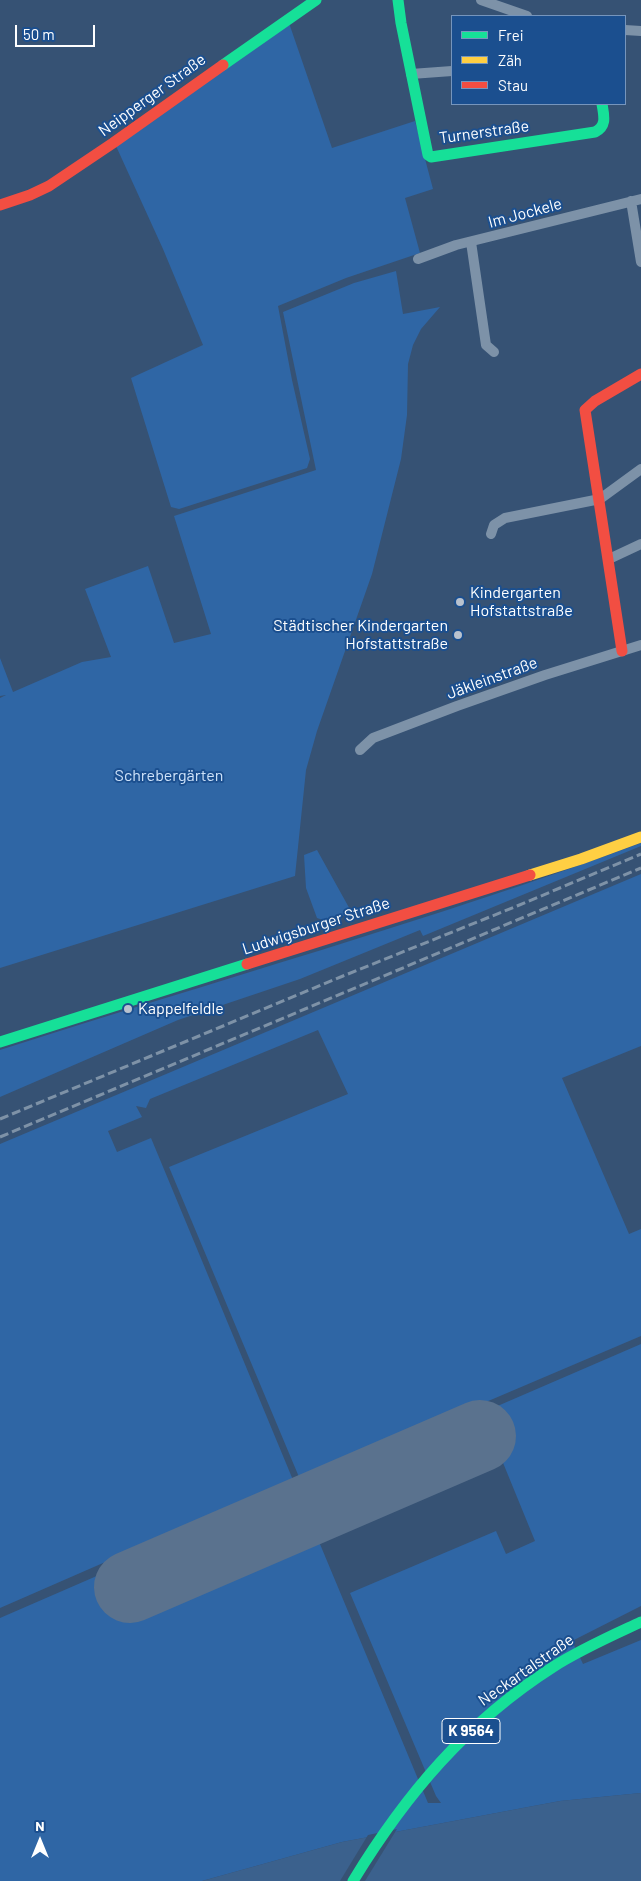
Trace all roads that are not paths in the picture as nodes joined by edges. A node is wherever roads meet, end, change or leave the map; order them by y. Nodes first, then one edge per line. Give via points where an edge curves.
1 (316, 0) edge
2 (398, 0) edge
3 (481, 0) edge
4 (524, 15) edge
5 (626, 30) edge
6 (641, 31) edge
7 (451, 71) edge
8 (411, 74) junction
9 (602, 105) edge
10 (636, 200) edge
11 (0, 205) edge
12 (471, 242) junction
13 (418, 258) dead end
14 (641, 262) edge
15 (494, 352) dead end
16 (641, 374) edge
17 (641, 469) edge
18 (600, 499) junction
19 (491, 534) dead end
20 (641, 544) edge
21 (609, 559) junction
22 (641, 645) edge
23 (622, 652) junction
24 (360, 750) dead end
25 (641, 837) edge
26 (0, 1042) edge
27 (636, 1624) edge
28 (353, 1881) edge

1 - 11 street, Neipperger Straße via 49,186
2 - 8 street, Turnerstraße
3 - 4 street
5 - 6 street
7 - 8 street
8 - 9 street, Turnerstraße via 428,155 432,157 595,132 601,130 605,121
10 - 12 street, Im Jockele
10 - 14 street
12 - 13 street, Im Jockele
12 - 15 street via 486,345
16 - 18 street via 585,410
17 - 18 street
18 - 19 street via 505,518 494,525
18 - 21 street
20 - 21 street
21 - 23 street
22 - 23 street, Jäkleinstraße
23 - 24 street, Jäkleinstraße via 552,672 456,706 373,738
25 - 26 street, Ludwigsburger Straße via 581,859
27 - 28 street, Neckartalstraße / K 9564 via 606,1636 562,1662 476,1725 429,1772 402,1806

